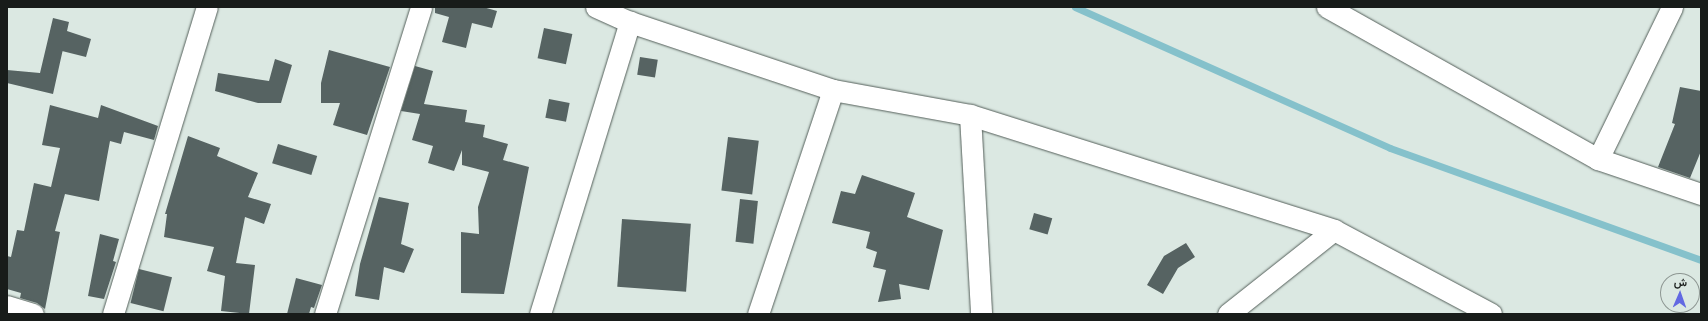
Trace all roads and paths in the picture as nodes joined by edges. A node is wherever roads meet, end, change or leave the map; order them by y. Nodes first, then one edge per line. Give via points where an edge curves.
1 (207, 7) edge
2 (421, 7) edge
3 (596, 7) edge
4 (1327, 7) edge
5 (1672, 7) edge
6 (630, 22) junction
7 (833, 90) junction
8 (970, 115) junction
9 (1598, 159) junction
10 (1701, 194) edge
11 (1334, 230) junction
12 (7, 306) edge
13 (33, 314) edge
14 (112, 314) edge
15 (325, 314) edge
16 (540, 314) edge
17 (758, 314) edge
18 (981, 314) edge
19 (1228, 314) edge
20 (1491, 314) edge

1 - 14 street
2 - 15 street
3 - 6 street
4 - 9 street
5 - 9 street
6 - 7 street
6 - 16 street
7 - 8 street
7 - 17 street
8 - 11 street
8 - 18 street
9 - 10 street
11 - 19 street
11 - 20 street
12 - 13 street

